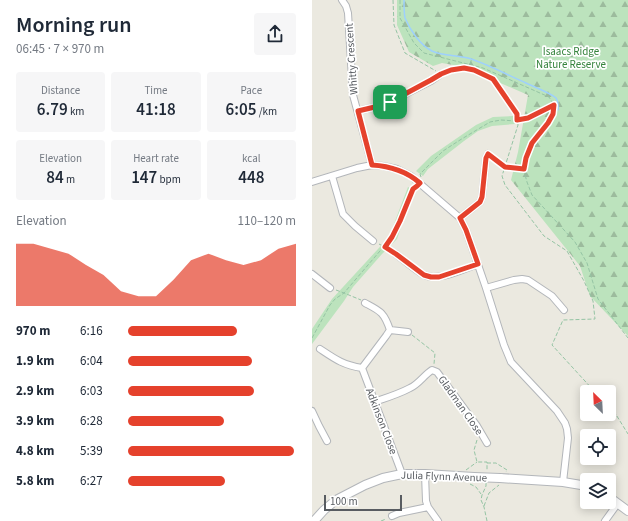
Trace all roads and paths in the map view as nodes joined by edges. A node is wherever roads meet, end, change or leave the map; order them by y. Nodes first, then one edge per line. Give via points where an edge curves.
1 (342, 0) edge
2 (393, 0) edge
3 (400, 0) edge
4 (472, 58) dead end
5 (470, 65) junction
6 (441, 74) junction
7 (554, 105) junction
8 (358, 111) junction
9 (517, 120) junction
10 (488, 154) joint
11 (372, 165) junction
12 (505, 167) junction
13 (524, 169) junction
14 (332, 176) junction
15 (312, 182) edge
16 (419, 183) junction
17 (460, 218) junction
18 (373, 241) joint
19 (385, 247) junction
20 (396, 254) joint
21 (478, 264) junction
22 (312, 274) edge
23 (330, 288) joint
24 (486, 288) junction
25 (344, 293) junction
26 (365, 303) joint
27 (564, 310) dead end
28 (390, 330) junction
29 (408, 332) joint
30 (312, 338) edge
31 (628, 338) edge
32 (320, 349) dead end
33 (362, 368) junction
34 (433, 368) junction
35 (589, 385) edge
36 (374, 402) junction
37 (312, 411) edge
38 (616, 415) edge
39 (319, 426) junction
40 (312, 430) edge
41 (628, 434) edge
42 (327, 441) dead end
43 (488, 443) dead end
44 (402, 474) junction
45 (425, 474) junction
46 (563, 482) junction
47 (580, 485) edge
48 (489, 493) dead end
49 (618, 503) joint
50 (428, 507) junction
51 (484, 507) dead end
52 (628, 511) edge
53 (392, 516) dead end
54 (316, 520) edge
55 (438, 521) edge
56 (605, 521) edge

1 - 8 street, Whitty Crescent via 348,13 353,95
2 - 6 path via 394,25 406,53
3 - 5 path via 400,18 407,33 424,53
4 - 5 path
5 - 7 path via 483,68 549,97
6 - 8 street via 390,102
6 - 9 path via 464,68 493,79 517,114
7 - 9 path via 528,118
7 - 13 path via 553,114 532,143
8 - 11 street, Whitty Crescent
9 - 12 path via 518,125
9 - 16 path via 490,122 460,140 443,151 420,174 422,180
10 - 12 path
10 - 17 street via 480,202
11 - 14 street
11 - 16 street via 397,169
12 - 13 path
12 - 35 path via 502,176 505,185 544,236 567,251 593,301 595,319 563,320 552,345
13 - 31 path via 532,194 575,242 587,262 598,299
14 - 15 street
14 - 18 street via 344,214
16 - 17 street
16 - 19 path via 413,189 400,221
17 - 21 street
18 - 19 path
19 - 20 path
19 - 25 path
20 - 21 street via 424,275 431,277 439,277
21 - 24 street
22 - 23 street
23 - 25 path
24 - 27 street via 514,280 528,280 552,296
24 - 46 street via 511,362 565,423 568,438
25 - 26 path
25 - 30 path via 330,305
26 - 28 street via 382,312
28 - 29 street
28 - 33 street
29 - 34 path via 435,353
32 - 33 street via 340,362
33 - 36 street, Adkinson Close
34 - 36 street, Gladman Close via 410,388
34 - 43 street, Gladman Close
36 - 44 street, Adkinson Close
37 - 39 street
38 - 41 path
39 - 40 street
39 - 42 street
44 - 45 street, Julia Flynn Avenue
44 - 54 street, Julia Flynn Avenue via 383,478 350,492 336,500
45 - 46 street, Julia Flynn Avenue, bridge
45 - 50 street
46 - 47 street, Julia Flynn Avenue
48 - 51 path
49 - 52 street
49 - 56 street
50 - 53 street
50 - 55 street

